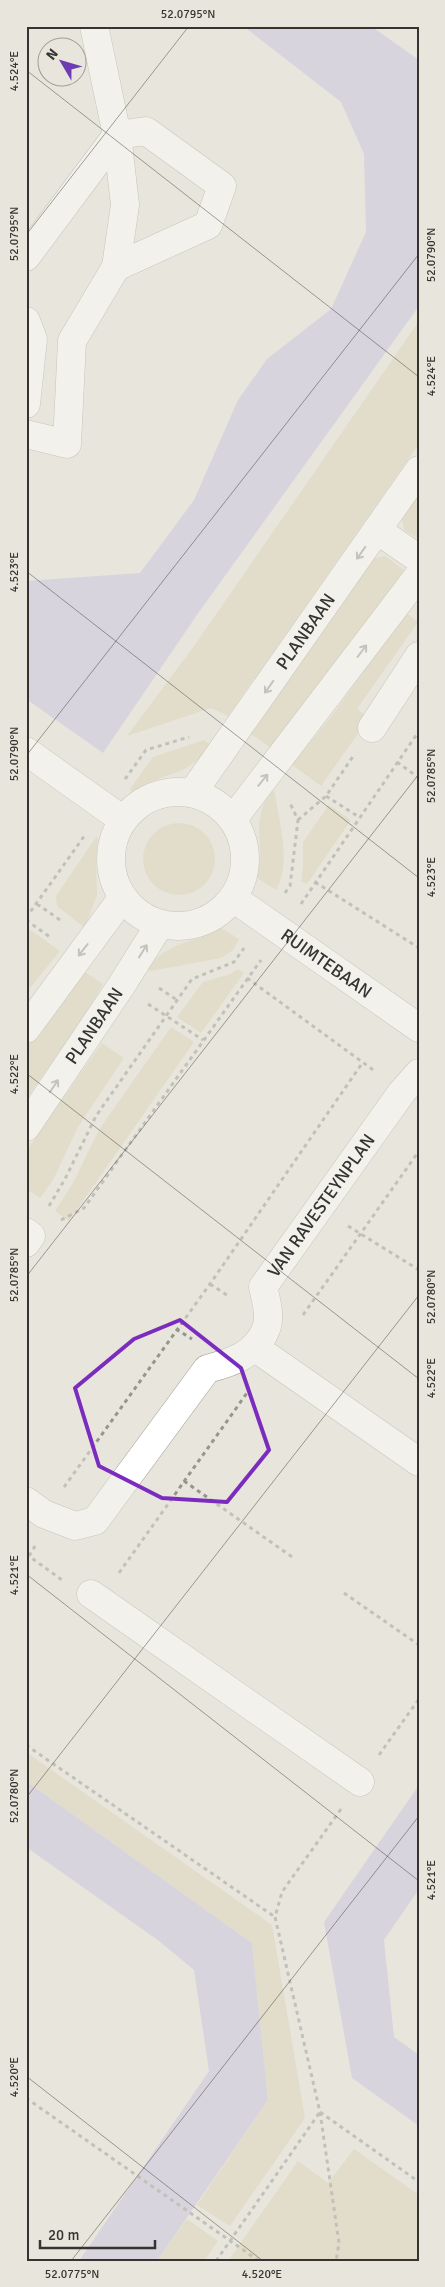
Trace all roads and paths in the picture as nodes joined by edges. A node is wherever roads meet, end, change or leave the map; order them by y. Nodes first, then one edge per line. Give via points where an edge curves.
1 (94, 26) edge
2 (117, 135) junction
3 (26, 257) edge
4 (116, 267) junction
5 (30, 330) edge
6 (72, 340) junction
7 (26, 404) edge
8 (26, 434) edge
9 (419, 470) edge
10 (377, 530) junction
11 (419, 559) edge
12 (419, 575) edge
13 (419, 656) edge
14 (372, 728) joint
15 (419, 731) edge
16 (226, 747) junction
17 (26, 751) edge
18 (397, 762) junction
19 (267, 776) junction
20 (419, 778) edge
21 (193, 792) junction
22 (326, 796) junction
23 (114, 813) junction
24 (359, 817) junction
25 (233, 818) junction
26 (298, 820) junction
27 (315, 882) junction
28 (122, 897) junction
29 (233, 898) junction
30 (26, 918) edge
31 (160, 924) junction
32 (273, 926) junction
33 (419, 948) edge
34 (247, 978) junction
35 (419, 1028) edge
36 (26, 1029) edge
37 (363, 1062) junction
38 (410, 1082) edge
39 (26, 1127) edge
40 (419, 1151) edge
41 (320, 1209) junction
42 (361, 1234) junction
43 (28, 1237) edge
44 (419, 1270) edge
45 (210, 1284) junction
46 (232, 1299) dead end
47 (262, 1353) junction
48 (419, 1462) edge
49 (184, 1481) junction
50 (35, 1508) edge
51 (28, 1555) edge
52 (295, 1559) dead end
53 (344, 1592) dead end
54 (91, 1594) junction
55 (419, 1645) edge
56 (419, 1699) edge
57 (26, 1745) edge
58 (360, 1782) junction
59 (275, 1917) junction
60 (26, 2098) edge
61 (320, 2112) junction
62 (419, 2182) edge
63 (230, 2241) junction
64 (216, 2261) edge
65 (258, 2261) edge
66 (336, 2261) edge

1 - 2 street
2 - 3 street
2 - 4 street via 125,205
2 - 4 street via 146,131 222,186 208,225
4 - 6 street
5 - 6 street
5 - 7 street
6 - 8 street via 67,444
9 - 10 street, PLANBAAN
10 - 11 street
10 -> 16 street, PLANBAAN
19 -> 12 street
13 - 14 street
14 - 22 path
15 - 18 path
16 - 21 street, PLANBAAN
16 - 23 path via 205,732 146,750
17 - 23 street
18 - 20 path
18 - 24 path
25 -> 19 street
19 - 26 path via 285,792
21 - 23 street via 173,791 154,796
21 - 25 street via 222,807
22 - 24 path
22 - 26 path
23 - 28 street via 111,867
23 - 30 path
24 - 27 path
25 - 29 street via 241,834 246,867
26 - 32 path via 290,886
27 - 32 path
27 - 33 path
28 - 31 street via 140,914
28 -> 36 street
29 - 31 street via 222,910 193,925
29 - 32 street, RUIMTEBAAN
39 -> 31 street, PLANBAAN
32 - 34 path
32 - 35 street, RUIMTEBAAN
32 - 43 path via 234,962 192,979 96,1116 65,1179
34 - 37 path
34 - 43 path via 84,1208
37 - 38 path
37 - 45 path
38 - 41 street, VAN RAVESTEYNPLAN
40 - 42 path
41 - 42 path
41 - 47 street, VAN RAVESTEYNPLAN via 263,1287 267,1308
42 - 44 path
42 - 47 path
45 - 46 path
45 - 50 path
47 - 48 street
47 - 49 path
47 - 50 street, VAN RAVESTEYNPLAN via 207,1369 95,1521 75,1526
49 - 52 path
49 - 54 path via 104,1593
50 - 51 path via 45,1531
51 - 54 path via 83,1594
53 - 55 path
54 - 58 street
56 - 58 path
57 - 59 path
58 - 59 path via 282,1892
59 - 61 path
60 - 63 path
61 - 62 path
61 - 63 path
61 - 66 path via 339,2244
63 - 64 path
63 - 65 path

